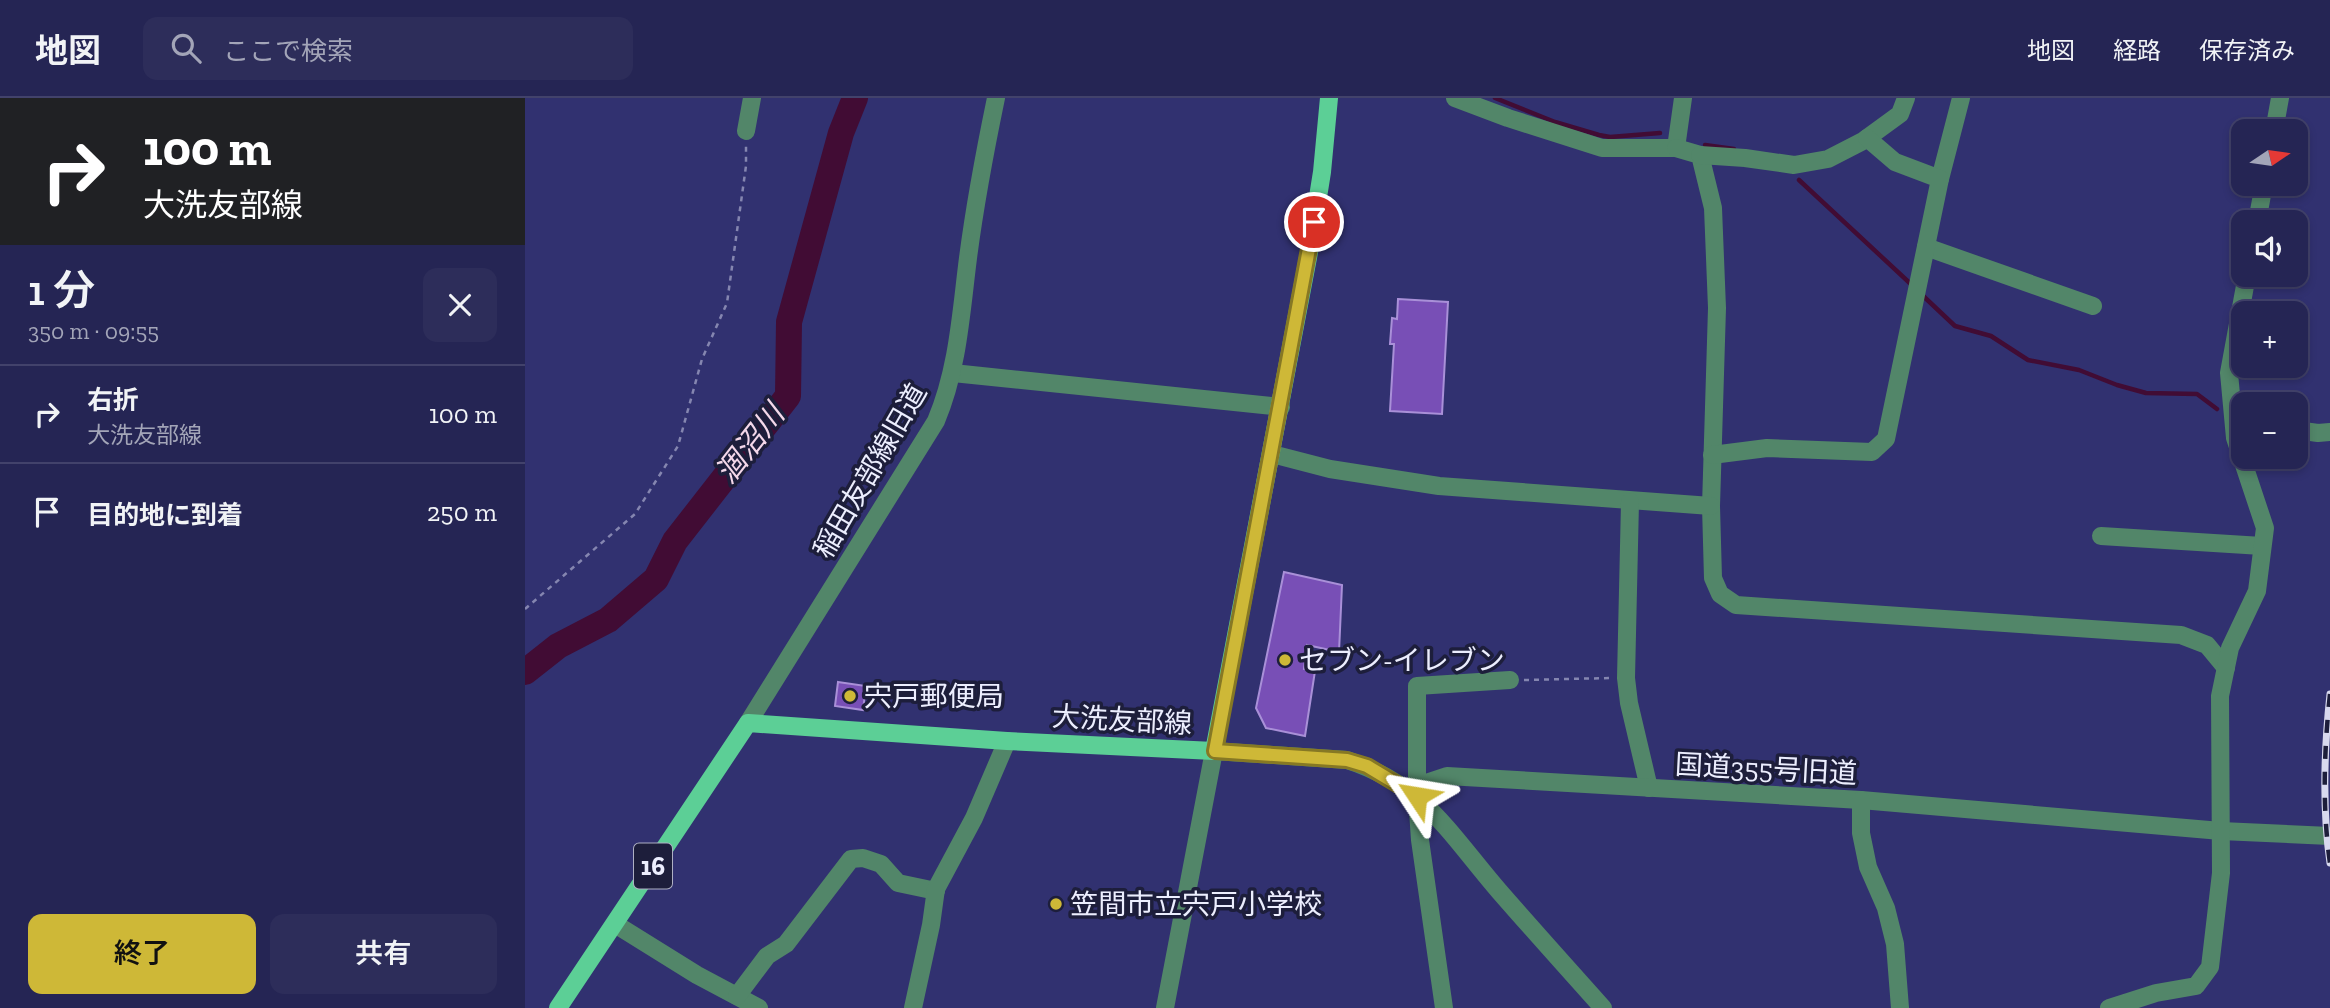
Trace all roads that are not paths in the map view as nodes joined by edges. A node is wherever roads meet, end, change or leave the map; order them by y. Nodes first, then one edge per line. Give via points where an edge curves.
1 (752, 98) edge
2 (996, 98) edge
3 (1329, 98) edge
4 (1455, 98) edge
5 (1683, 98) edge
6 (1906, 98) edge
7 (1961, 98) edge
8 (2280, 98) edge
9 (2276, 119) edge
10 (746, 131) road end
11 (1867, 138) junction
12 (1677, 148) junction
13 (1700, 155) junction
14 (1940, 179) junction
15 (1926, 247) junction
16 (2245, 287) edge
17 (2093, 306) dead end
18 (953, 373) junction
19 (2233, 392) edge
20 (1280, 407) junction
21 (2308, 432) edge
22 (2330, 432) edge
23 (1272, 454) junction
24 (1712, 455) junction
25 (2245, 469) edge
26 (1630, 502) junction
27 (1711, 506) junction
28 (2101, 536) dead end
29 (2262, 546) junction
30 (2226, 668) junction
31 (1510, 680) road end
32 (748, 723) junction
33 (1007, 741) junction
34 (1215, 751) junction
35 (1649, 788) junction
36 (1417, 796) junction
37 (1861, 800) junction
38 (2221, 831) junction
39 (2330, 836) edge
40 (936, 891) junction
41 (615, 924) junction
42 (737, 996) junction
43 (558, 1008) edge
44 (759, 1008) edge
45 (913, 1008) edge
46 (1165, 1008) edge
47 (1444, 1008) edge
48 (1603, 1008) edge
49 (1900, 1008) edge
50 (2109, 1008) edge

1 - 10 street
2 - 18 street, 稲田友部線旧道
3 - 20 main road, 大洗友部線 via 1322,172
4 - 12 street via 1602,148
5 - 12 street
6 - 11 street via 1900,114
7 - 14 street
8 - 9 street
11 - 13 street via 1828,159 1794,165
11 - 14 street via 1895,162
12 - 13 street
13 - 24 street via 1713,208 1717,308
14 - 15 street
15 - 17 street
15 - 24 street via 1887,439 1872,452 1767,448
16 - 19 street via 2229,373
18 - 20 street
18 - 32 street, 稲田友部線旧道 via 936,421
20 - 23 main road, 大洗友部線
21 - 22 street
23 - 26 street via 1392,480
23 - 34 main road, 大洗友部線
24 - 27 street
25 - 29 street via 2265,528
26 - 27 street
26 - 35 street via 1626,678
27 - 30 street via 1713,578 1720,594 1736,605 2181,635 2207,645
28 - 29 street
29 - 30 street via 2257,591 2230,648
30 - 38 street via 2220,696
31 - 36 street via 1417,686
32 - 33 main road, 大洗友部線
32 - 41 main road, 16
33 - 34 main road, 大洗友部線
33 - 40 street
34 - 36 street via 1347,760
34 - 46 street
35 - 36 street, 国道355号旧道 via 1447,776 1429,782
35 - 37 street, 国道355号旧道
36 - 47 street
36 - 48 street
37 - 38 street, 国道355号旧道
37 - 49 street via 1868,867 1895,944
38 - 39 street, 国道355号旧道
38 - 50 street via 2210,967 2196,986
40 - 42 street via 898,883 881,864 851,859 786,944 767,956
40 - 45 street
41 - 42 street
41 - 43 main road, 16
42 - 44 street

